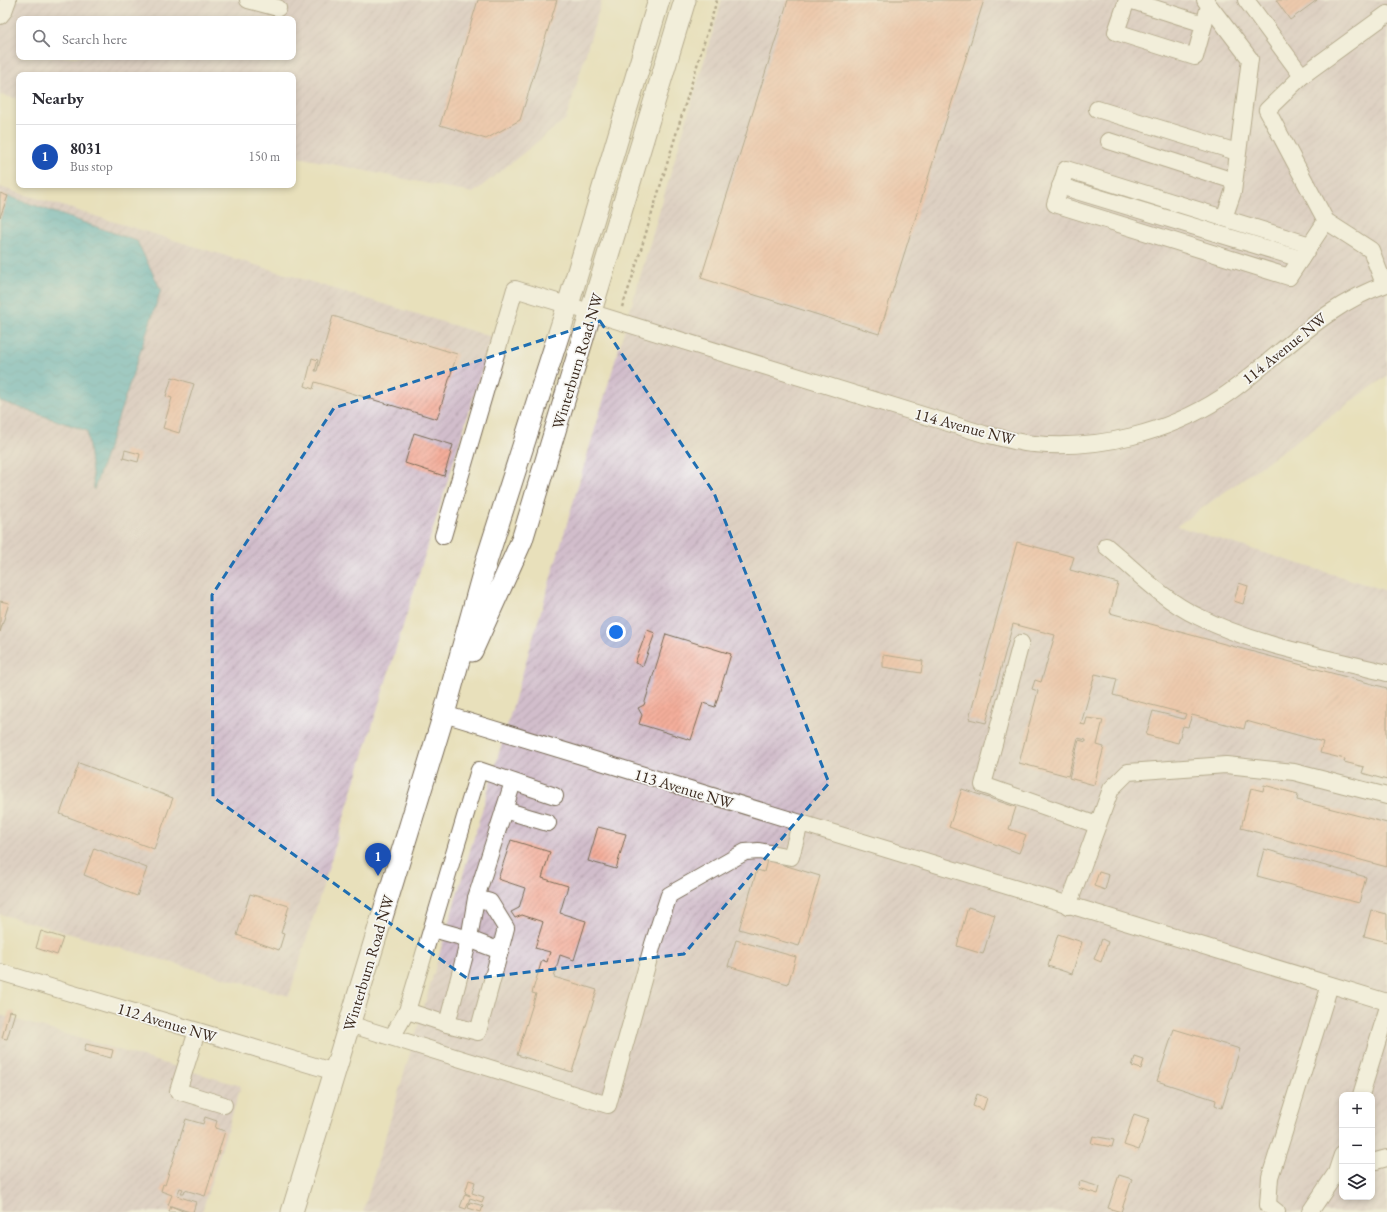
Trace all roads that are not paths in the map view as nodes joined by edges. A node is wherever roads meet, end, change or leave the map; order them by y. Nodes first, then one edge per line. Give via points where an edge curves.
1 (8, 0) edge
2 (248, 0) edge
3 (658, 0) edge
4 (685, 0) edge
5 (1128, 0) edge
6 (1246, 0) edge
7 (1207, 3) edge
8 (278, 8) dead end
9 (1387, 14) edge
10 (0, 16) edge
11 (1204, 24) junction
12 (1302, 76) junction
13 (1097, 109) dead end
14 (1109, 142) dead end
15 (1237, 152) junction
16 (1234, 181) junction
17 (1224, 218) junction
18 (1326, 221) junction
19 (1310, 245) junction
20 (1386, 284) edge
21 (568, 305) junction
22 (592, 313) junction
23 (443, 536) dead end
24 (1106, 546) dead end
25 (1021, 643) dead end
26 (1387, 673) edge
27 (444, 714) junction
28 (513, 782) junction
29 (555, 796) dead end
30 (1387, 796) edge
31 (504, 810) junction
32 (548, 823) dead end
33 (800, 824) junction
34 (1097, 825) junction
35 (476, 898) junction
36 (1068, 906) junction
37 (432, 929) junction
38 (469, 939) junction
39 (500, 951) junction
40 (0, 972) edge
41 (1330, 985) junction
42 (1387, 1002) edge
43 (1387, 1010) edge
44 (407, 1011) junction
45 (349, 1024) junction
46 (447, 1024) junction
47 (197, 1031) junction
48 (392, 1037) junction
49 (1380, 1054) edge
50 (334, 1072) junction
51 (1362, 1092) edge
52 (224, 1105) dead end
53 (1387, 1158) edge
54 (1375, 1161) edge
55 (1339, 1172) edge
56 (292, 1212) edge
57 (1277, 1212) edge
58 (1310, 1212) edge

1 - 10 street
2 - 8 street
3 - 21 main road, Winterburn Road NW
4 - 22 main road, Winterburn Road NW
5 - 11 street
5 - 11 street via 1116,32 1195,57
6 - 12 street
7 - 11 street
7 - 15 street via 1250,59
9 - 12 street
12 - 18 street via 1267,110
13 - 15 street
14 - 16 street
15 - 16 street
16 - 17 street
17 - 19 street
17 - 19 street via 1066,169 1055,204 1289,277
18 - 19 street
18 - 20 street via 1371,250
20 - 22 street, 114 Avenue NW via 1368,290 1328,312 1226,394 1188,416 1154,430 1115,440 1075,445 1033,444 984,434
21 - 22 street, 114 Avenue NW
21 - 23 street, 114 Avenue NW via 515,289
21 - 27 main road, Winterburn Road NW via 487,559
22 - 27 main road, Winterburn Road NW via 522,540
24 - 26 street via 1170,599 1197,616 1253,639
25 - 34 street via 983,785
27 - 33 street, 113 Avenue NW
27 - 45 main road, Winterburn Road NW
28 - 29 street
28 - 31 street
28 - 37 street via 480,770
30 - 34 street via 1294,772 1226,765 1128,772 1111,789
31 - 32 street
31 - 35 street
33 - 36 street, 113 Avenue NW
33 - 48 street via 791,857 759,851 745,852 669,895 608,1105
34 - 36 street
35 - 38 street
35 - 39 street via 490,902 506,928
36 - 41 street, 113 Avenue NW
37 - 38 street
37 - 44 street
38 - 39 street
38 - 46 street
39 - 46 street via 478,1032
40 - 47 street, 112 Avenue NW
41 - 42 street, 113 Avenue NW
41 - 57 street via 1270,1177 1268,1205
43 - 49 street
44 - 46 street
44 - 48 street
45 - 48 street
45 - 50 main road, Winterburn Road NW
47 - 50 street, 112 Avenue NW
47 - 52 street via 178,1091
49 - 51 street
50 - 56 main road, Winterburn Road NW
53 - 54 street
55 - 58 street

